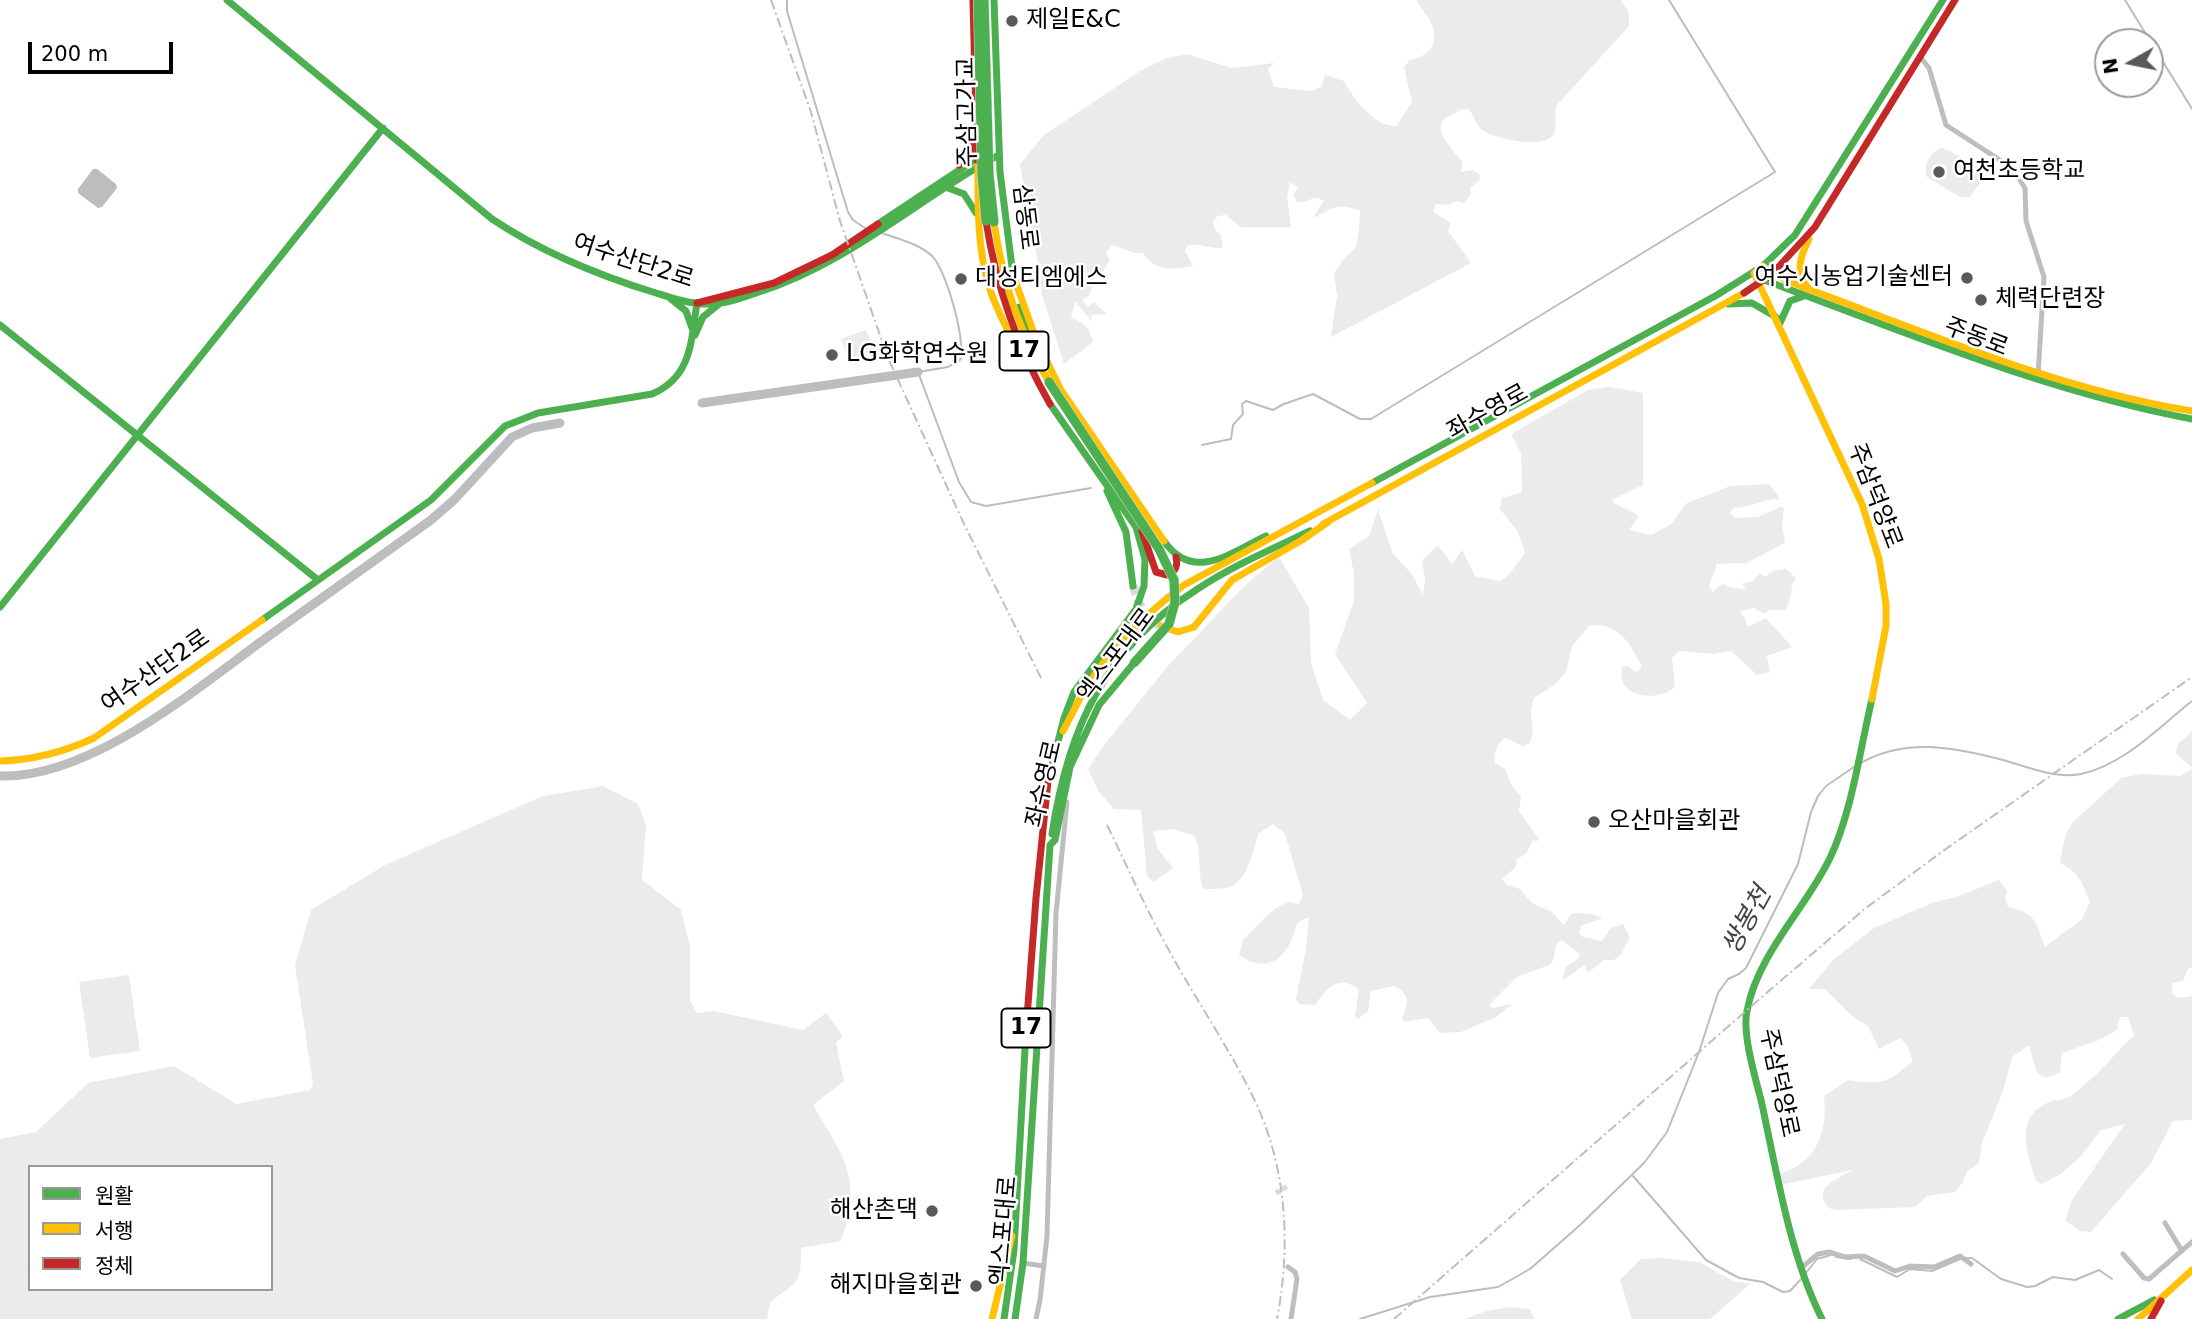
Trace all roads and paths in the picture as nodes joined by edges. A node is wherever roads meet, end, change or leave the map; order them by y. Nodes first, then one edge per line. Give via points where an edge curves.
1 (227, 0) edge
2 (975, 0) edge
3 (984, 0) edge
4 (994, 0) edge
5 (1943, 0) edge
6 (1955, 0) edge
7 (1921, 58) junction
8 (383, 128) junction
9 (977, 137) junction
10 (998, 151) junction
11 (977, 162) junction
12 (941, 184) junction
13 (986, 222) junction
14 (1815, 227) junction
15 (1763, 266) junction
16 (1012, 272) junction
17 (1754, 273) junction
18 (1772, 275) junction
19 (1762, 283) junction
20 (1808, 289) junction
21 (665, 295) junction
22 (1814, 298) junction
23 (723, 302) junction
24 (697, 303) junction
25 (1724, 304) junction
26 (1778, 321) junction
27 (0, 325) edge
28 (692, 330) junction
29 (690, 348) junction
30 (1035, 356) junction
31 (2038, 377) junction
32 (1044, 384) junction
33 (2192, 411) edge
34 (2192, 419) edge
35 (137, 435) junction
36 (1094, 468) junction
37 (1328, 522) junction
38 (1136, 527) junction
39 (1283, 532) junction
40 (1176, 557) junction
41 (318, 580) junction
42 (1133, 586) tunnel mouth
43 (0, 607) edge
44 (1161, 626) dead end
45 (1059, 738) junction
46 (0, 761) edge
47 (1068, 798) dead end
48 (1059, 836) junction
49 (1051, 845) junction
50 (2165, 1223) dead end
51 (1015, 1231) junction
52 (2192, 1241) edge
53 (2182, 1251) junction
54 (2123, 1254) dead end
55 (1023, 1264) junction
56 (1971, 1264) dead end
57 (1044, 1266) junction
58 (1288, 1267) dead end
59 (2192, 1270) edge
60 (1802, 1273) junction
61 (2164, 1295) junction
62 (1032, 1299) dead end
63 (1040, 1300) junction
64 (992, 1319) edge
65 (1004, 1319) edge
66 (1015, 1319) edge
67 (1036, 1319) edge
68 (1291, 1319) edge
69 (1822, 1319) edge
70 (2118, 1319) edge
71 (2138, 1319) edge
72 (2151, 1319) edge

1 - 8 main road, 여수산단2로
2 - 9 main road
2 - 13 main road, 주삼고가교 / 17, bridge
3 - 13 main road, 주삼고가교 / 17, bridge
4 - 10 main road, 삼동로
5 - 15 main road, 좌수영로 via 1811,211 1786,245
6 - 7 main road, 좌수영로
7 - 14 main road, 좌수영로
7 - 31 street via 1929,68 1946,125 2012,168 2025,188 2026,221 2045,277
8 - 21 main road, 여수산단2로 via 524,240 578,267
8 - 35 main road
9 - 11 main road
9 - 12 main road via 968,157
10 - 11 main road
10 - 16 main road, 삼동로
11 - 12 main road
11 - 13 main road
12 - 13 main road via 968,196
12 - 23 main road via 820,267 770,289
12 - 24 main road via 832,255 789,277
13 - 30 main road, 엑스포대로 / 17
13 - 32 main road, 엑스포대로 / 17 via 1009,317
14 - 18 main road, 좌수영로
14 - 20 main road via 1798,262 1799,276
15 - 17 main road, 좌수영로
15 - 18 main road, 주동로
16 - 30 main road
16 - 40 main road via 1036,339 1061,390
17 - 19 main road, 주동로
17 - 39 main road, 좌수영로
18 - 19 main road, 좌수영로
18 - 20 main road, 주동로
19 - 22 main road, 주동로
19 - 25 main road, 좌수영로
19 - 26 main road, 주삼덕양로
20 - 31 main road, 주동로
21 - 24 main road, 여수산단2로
21 - 28 main road via 685,311
22 - 26 main road via 1791,300
22 - 31 main road, 주동로
23 - 24 main road
23 - 29 main road via 703,317
24 - 28 main road, 여수산단2로
25 - 26 main road via 1752,303
25 - 37 main road, 좌수영로
26 - 60 main road, 주삼덕양로 via 1861,504 1879,559 1886,604 1879,668 1835,849 1757,977 1746,1013 1750,1052
27 - 35 main road
28 - 29 main road, 여수산단2로
29 - 41 main road, 여수산단2로 via 682,373 662,391 538,413 505,426 435,497
30 - 32 main road, 엑스포대로 / 17
31 - 33 main road, 주동로
31 - 34 main road, 주동로 via 2138,409
32 - 36 main road, 엑스포대로 / 17
32 - 48 main road, 엑스포대로 / 17, bridge via 1159,549 1174,580 1176,599 1169,624 1099,705 1070,767
35 - 41 main road
35 - 43 main road
36 - 38 main road, 엑스포대로 / 17
36 - 42 main road via 1124,525
37 - 44 main road via 1232,580 1190,629 1174,632
37 - 49 main road, 좌수영로 via 1190,594 1159,617 1123,655 1093,697 1068,754
38 - 40 main road via 1146,537 1156,572 1163,576 1174,572
38 - 45 main road, 엑스포대로 / 17 via 1145,564 1143,594 1132,617 1080,683
39 - 40 main road via 1208,563 1192,564
39 - 45 main road, 좌수영로 via 1201,575 1151,611 1102,664
41 - 46 main road, 여수산단2로 via 97,736 49,754
45 - 51 main road, 엑스포대로 / 17 via 1047,789 1035,898
47 - 48 street
48 - 49 main road, 엑스포대로 / 17
48 - 57 street
49 - 55 main road, 엑스포대로 / 17
50 - 53 street
51 - 64 main road
51 - 65 main road, 엑스포대로 / 17
52 - 53 street
53 - 54 street via 2148,1279
55 - 57 street
55 - 66 main road, 엑스포대로 / 17
56 - 60 street via 1961,1257 1934,1267 1895,1271 1864,1256 1825,1252
57 - 63 street
58 - 68 street via 1297,1279
59 - 61 main road
60 - 69 main road, 주삼덕양로
61 - 70 main road
61 - 71 main road
61 - 72 main road
62 - 63 street
63 - 67 street

